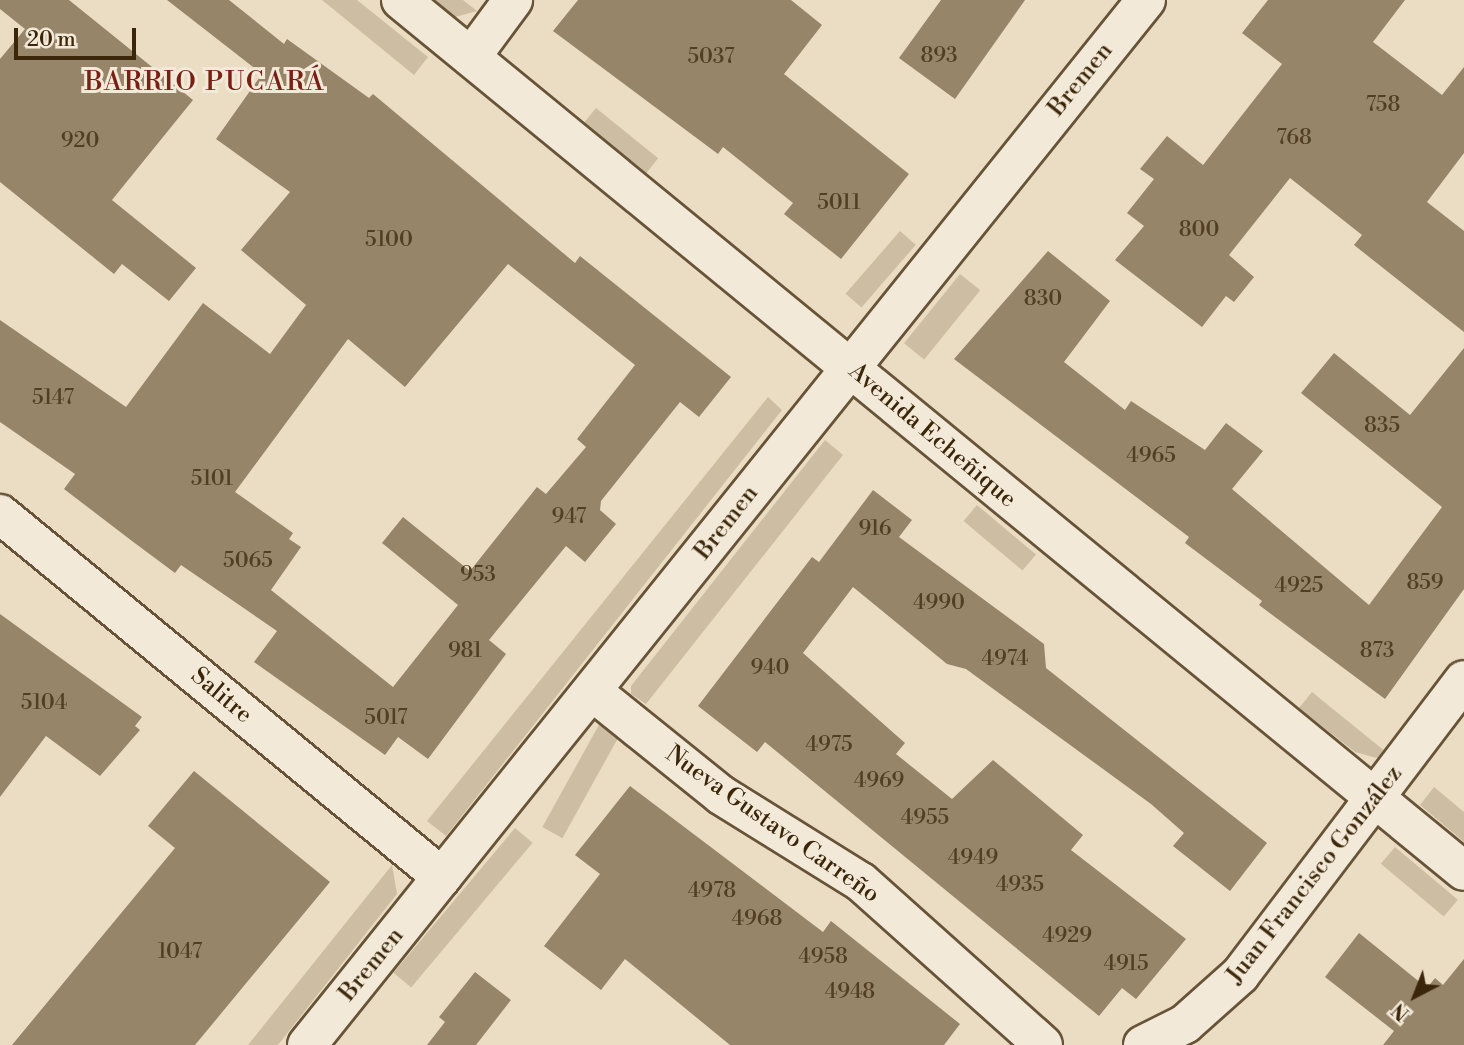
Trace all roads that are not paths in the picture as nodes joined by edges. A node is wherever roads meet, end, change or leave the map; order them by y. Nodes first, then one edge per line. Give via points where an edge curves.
1 (401, 0) edge
2 (513, 0) edge
3 (1146, 0) edge
4 (471, 57) junction
5 (851, 368) junction
6 (0, 514) edge
7 (1464, 680) edge
8 (593, 692) junction
9 (1375, 803) junction
10 (1464, 871) edge
11 (442, 877) junction
12 (307, 1045) edge
13 (1043, 1045) edge
14 (1143, 1045) edge

1 - 4 street, Avenida Echeñique
2 - 4 street
3 - 5 street, Bremen
4 - 5 street, Avenida Echeñique
5 - 8 street, Bremen
5 - 9 street, Avenida Echeñique
6 - 11 street, Salitre
7 - 9 street, Juan Francisco González
8 - 11 street, Bremen
8 - 13 street, Nueva Gustavo Carreño via 721,795 861,882
9 - 10 street, Avenida Echeñique
9 - 14 street, Juan Francisco González via 1240,975 1185,1024
11 - 12 street, Bremen

